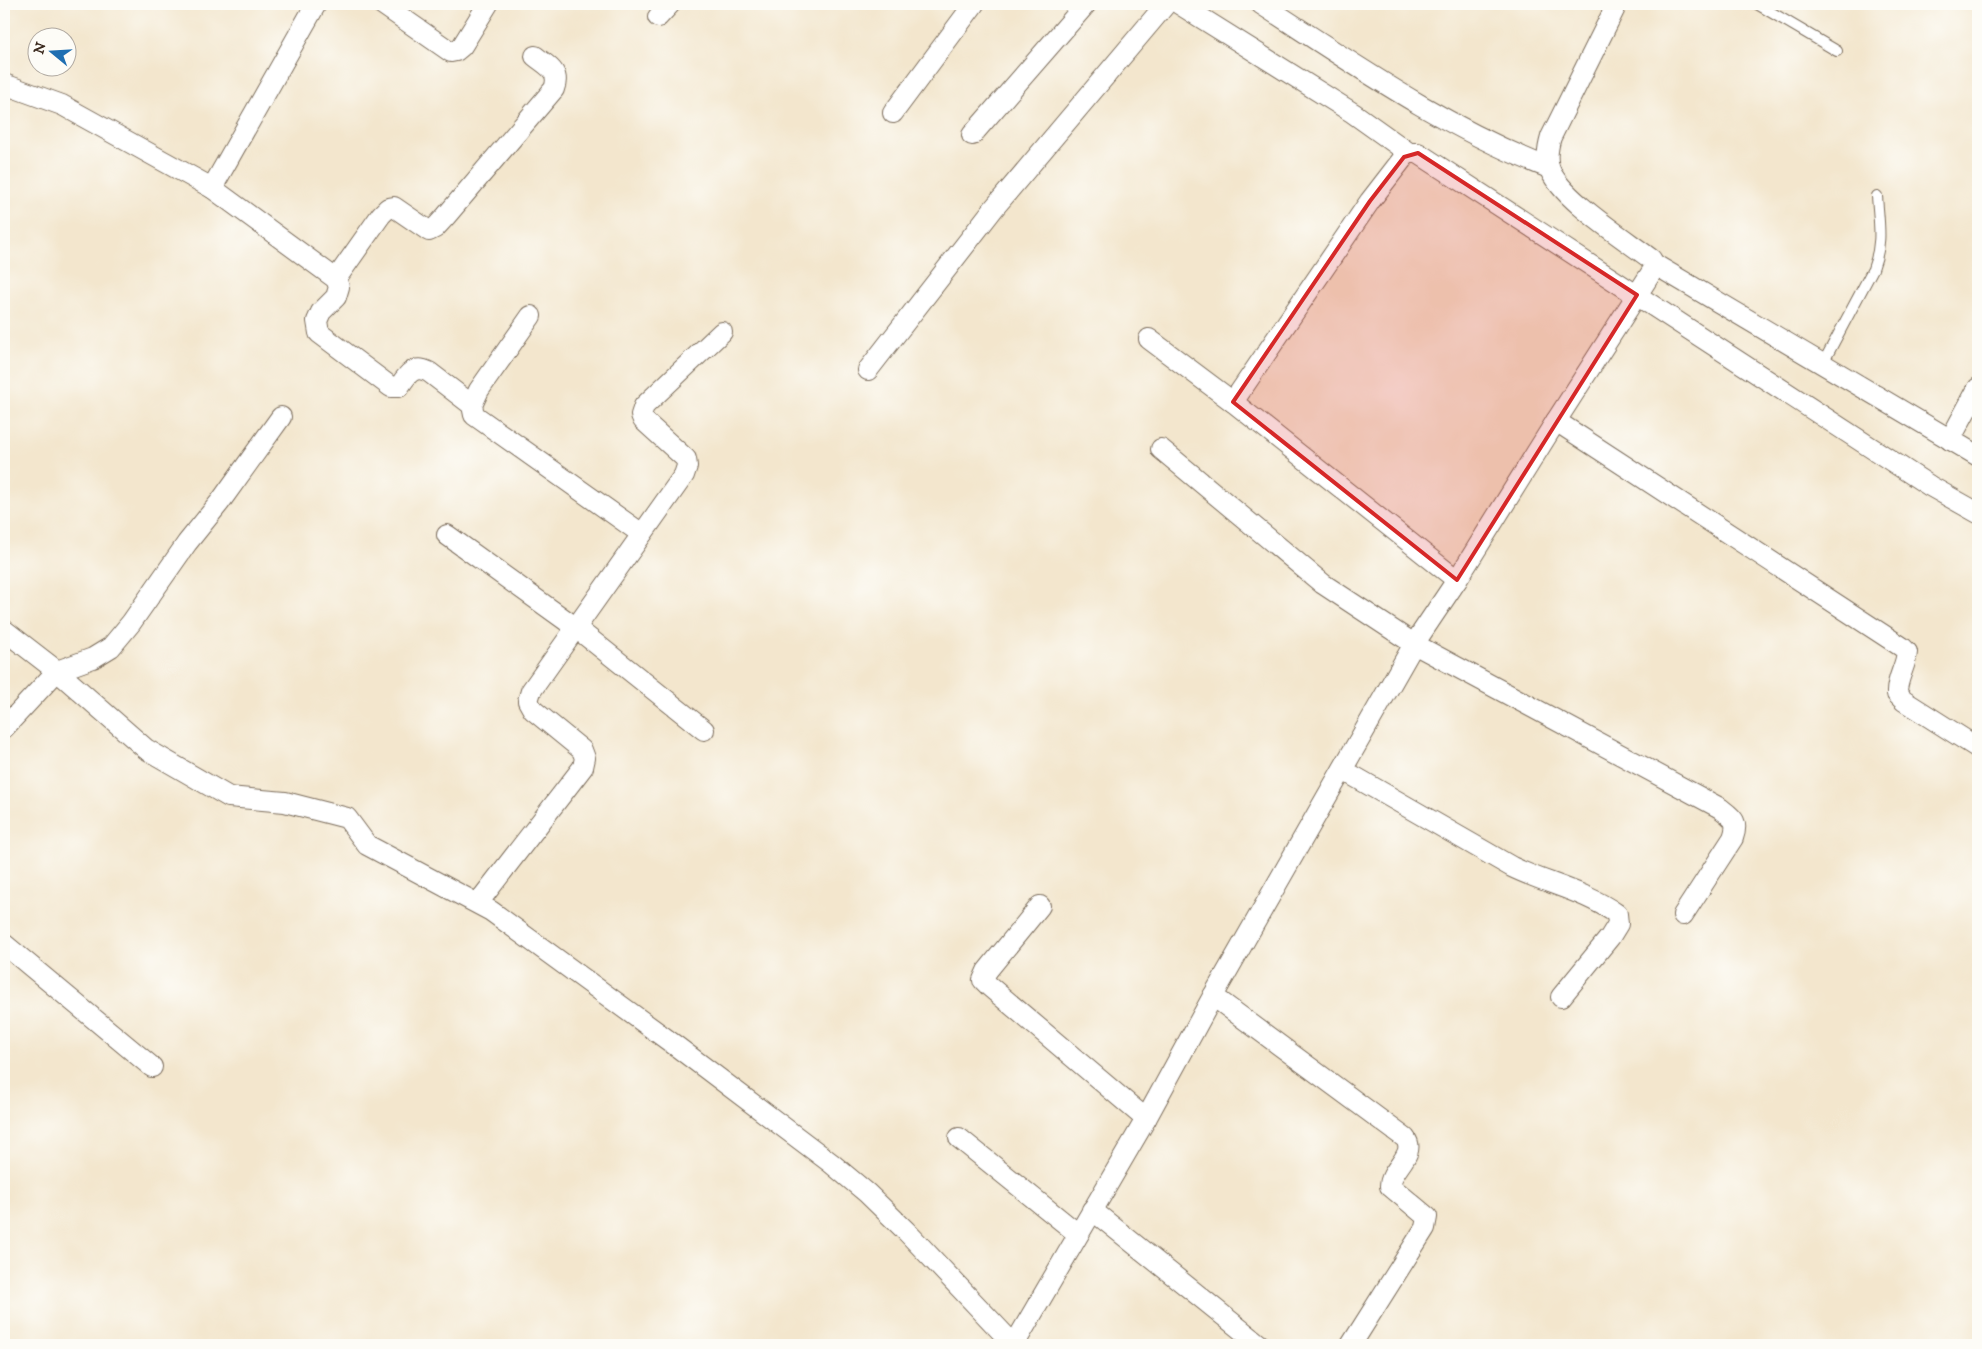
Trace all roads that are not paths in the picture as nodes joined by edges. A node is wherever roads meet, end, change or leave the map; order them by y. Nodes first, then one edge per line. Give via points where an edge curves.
1 (316, 4) edge
2 (382, 4) edge
3 (488, 4) edge
4 (974, 4) edge
5 (1086, 4) edge
6 (1166, 4) edge
7 (1179, 4) edge
8 (1261, 4) edge
9 (1617, 4) edge
10 (1757, 4) edge
11 (1837, 50) dead end
12 (535, 56) dead end
13 (4, 84) edge
14 (893, 113) dead end
15 (972, 135) dead end
16 (1409, 153) junction
17 (1549, 168) junction
18 (212, 188) junction
19 (1876, 196) dead end
20 (1648, 278) junction
21 (336, 280) junction
22 (531, 316) dead end
23 (722, 332) dead end
24 (1150, 338) dead end
25 (1822, 364) junction
26 (868, 370) dead end
27 (1978, 388) edge
28 (1233, 402) junction
29 (472, 405) junction
30 (281, 417) dead end
31 (1556, 420) junction
32 (1950, 440) junction
33 (1161, 449) dead end
34 (1978, 456) edge
35 (1978, 513) edge
36 (642, 534) junction
37 (447, 535) dead end
38 (1457, 580) junction
39 (575, 627) junction
40 (4, 630) edge
41 (1414, 644) junction
42 (57, 671) junction
43 (4, 728) edge
44 (704, 730) dead end
45 (1978, 748) edge
46 (1343, 770) junction
47 (478, 903) junction
48 (1040, 906) dead end
49 (1683, 915) dead end
50 (4, 944) edge
51 (1214, 996) junction
52 (1561, 997) dead end
53 (152, 1067) dead end
54 (1146, 1120) junction
55 (959, 1138) dead end
56 (1092, 1210) junction
57 (1078, 1234) junction
58 (1014, 1345) edge
59 (1260, 1345) edge
60 (1351, 1345) edge

1 - 18 street
2 - 3 street via 451,52 462,46
4 - 14 street
5 - 15 street
6 - 26 street via 994,208
7 - 16 street via 1353,113
8 - 17 street via 1396,91 1479,138
9 - 17 street via 1551,137
10 - 11 lane
12 - 21 street via 555,74 557,82 554,89 446,216 429,231 394,207 388,208
13 - 18 street via 62,105
16 - 20 street via 1426,158
16 - 28 street via 1396,165 1370,201
17 - 20 street via 1574,201 1651,259
18 - 21 street
19 - 25 lane via 1879,253
20 - 25 street
20 - 31 street
20 - 35 street via 1930,486
21 - 29 street via 339,287 336,297 317,321 319,333 391,387 399,387 413,370 422,368
22 - 29 street via 478,390
23 - 36 street via 644,406 643,420 686,459 687,466
24 - 28 street
25 - 32 street
27 - 32 street
28 - 38 street
29 - 36 street via 474,414
30 - 42 street via 111,647 93,658
31 - 38 street
31 - 45 street via 1902,647 1907,652 1907,661 1896,685 1897,694
32 - 34 street
33 - 41 street via 1323,584
36 - 39 street
37 - 39 street
38 - 41 street
39 - 44 street
39 - 47 street via 528,700 533,710 582,750 585,758 583,767
40 - 42 street
41 - 46 street
41 - 49 street via 1720,808 1733,818 1737,828 1733,838
42 - 43 street
42 - 47 street via 146,749 229,797 285,802 347,818 367,845
46 - 51 street
46 - 52 street via 1512,867 1584,894 1617,914 1618,924 1610,937
47 - 58 street via 831,1163 906,1231
48 - 54 street via 983,980
50 - 53 street
51 - 54 street
51 - 60 street via 1409,1143 1409,1150 1390,1186 1427,1217 1425,1228
54 - 56 street
55 - 57 street
56 - 57 street
56 - 59 street
57 - 58 street

